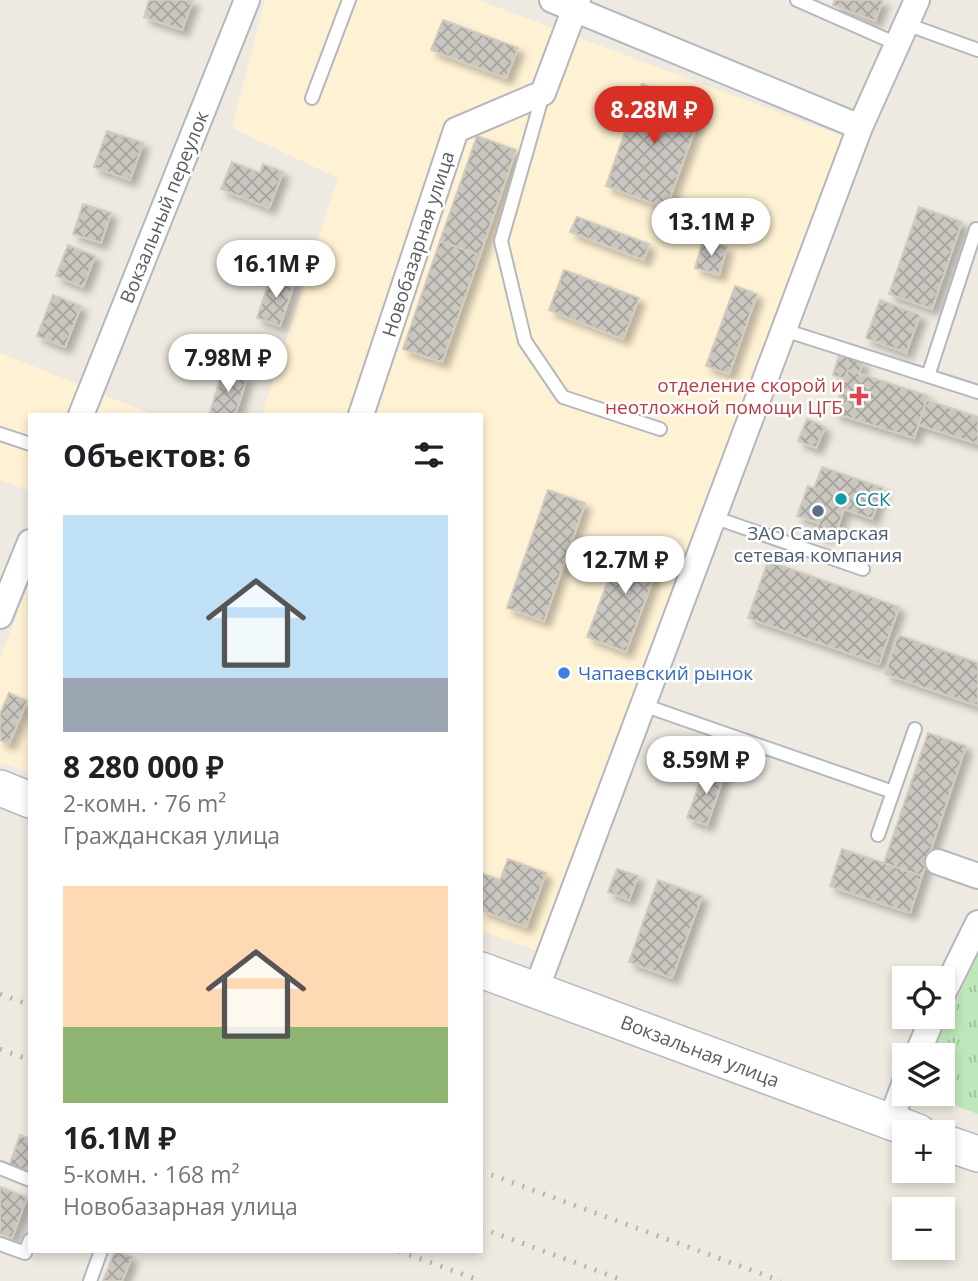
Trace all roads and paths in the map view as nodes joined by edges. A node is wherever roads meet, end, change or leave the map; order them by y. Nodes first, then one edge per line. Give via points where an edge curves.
1 (247, 0) edge
2 (349, 0) edge
3 (797, 0) edge
4 (917, 0) edge
5 (569, 3) edge
6 (902, 34) junction
7 (978, 50) edge
8 (543, 93) junction
9 (312, 98) dead end
10 (860, 127) junction
11 (976, 229) dead end
12 (784, 330) junction
13 (928, 376) junction
14 (978, 392) edge
15 (82, 413) edge
16 (362, 413) edge
17 (660, 429) dead end
18 (0, 434) edge
19 (28, 443) edge
20 (713, 517) junction
21 (28, 547) edge
22 (863, 569) dead end
23 (0, 616) edge
24 (643, 705) junction
25 (915, 729) dead end
26 (0, 789) edge
27 (893, 792) junction
28 (28, 799) edge
29 (878, 835) dead end
30 (938, 862) dead end
31 (978, 876) edge
32 (978, 923) edge
33 (955, 970) edge
34 (483, 971) edge
35 (536, 990) junction
36 (892, 1123) edge
37 (955, 1146) edge
38 (978, 1154) edge
39 (0, 1168) edge
40 (28, 1179) edge
41 (0, 1244) edge
42 (28, 1245) edge
43 (100, 1253) edge
44 (90, 1281) edge

1 - 15 street, Вокзальный переулок
2 - 9 lane
3 - 6 lane
4 - 6 street
5 - 8 street
5 - 10 street
6 - 7 lane
6 - 10 street
8 - 16 street, Новобазарная улица via 456,130
8 - 17 lane via 501,242 525,341 563,397
10 - 12 street
11 - 13 lane
12 - 13 lane
12 - 20 street
13 - 14 lane
18 - 19 lane
20 - 22 lane
20 - 24 street
21 - 23 street
24 - 27 lane
24 - 35 street
25 - 27 lane
26 - 28 street
27 - 29 lane
30 - 31 street
32 - 33 street
34 - 35 street, Вокзальная улица
35 - 36 street, Вокзальная улица
37 - 38 street
39 - 40 lane
41 - 42 lane via 25,1253
43 - 44 lane

